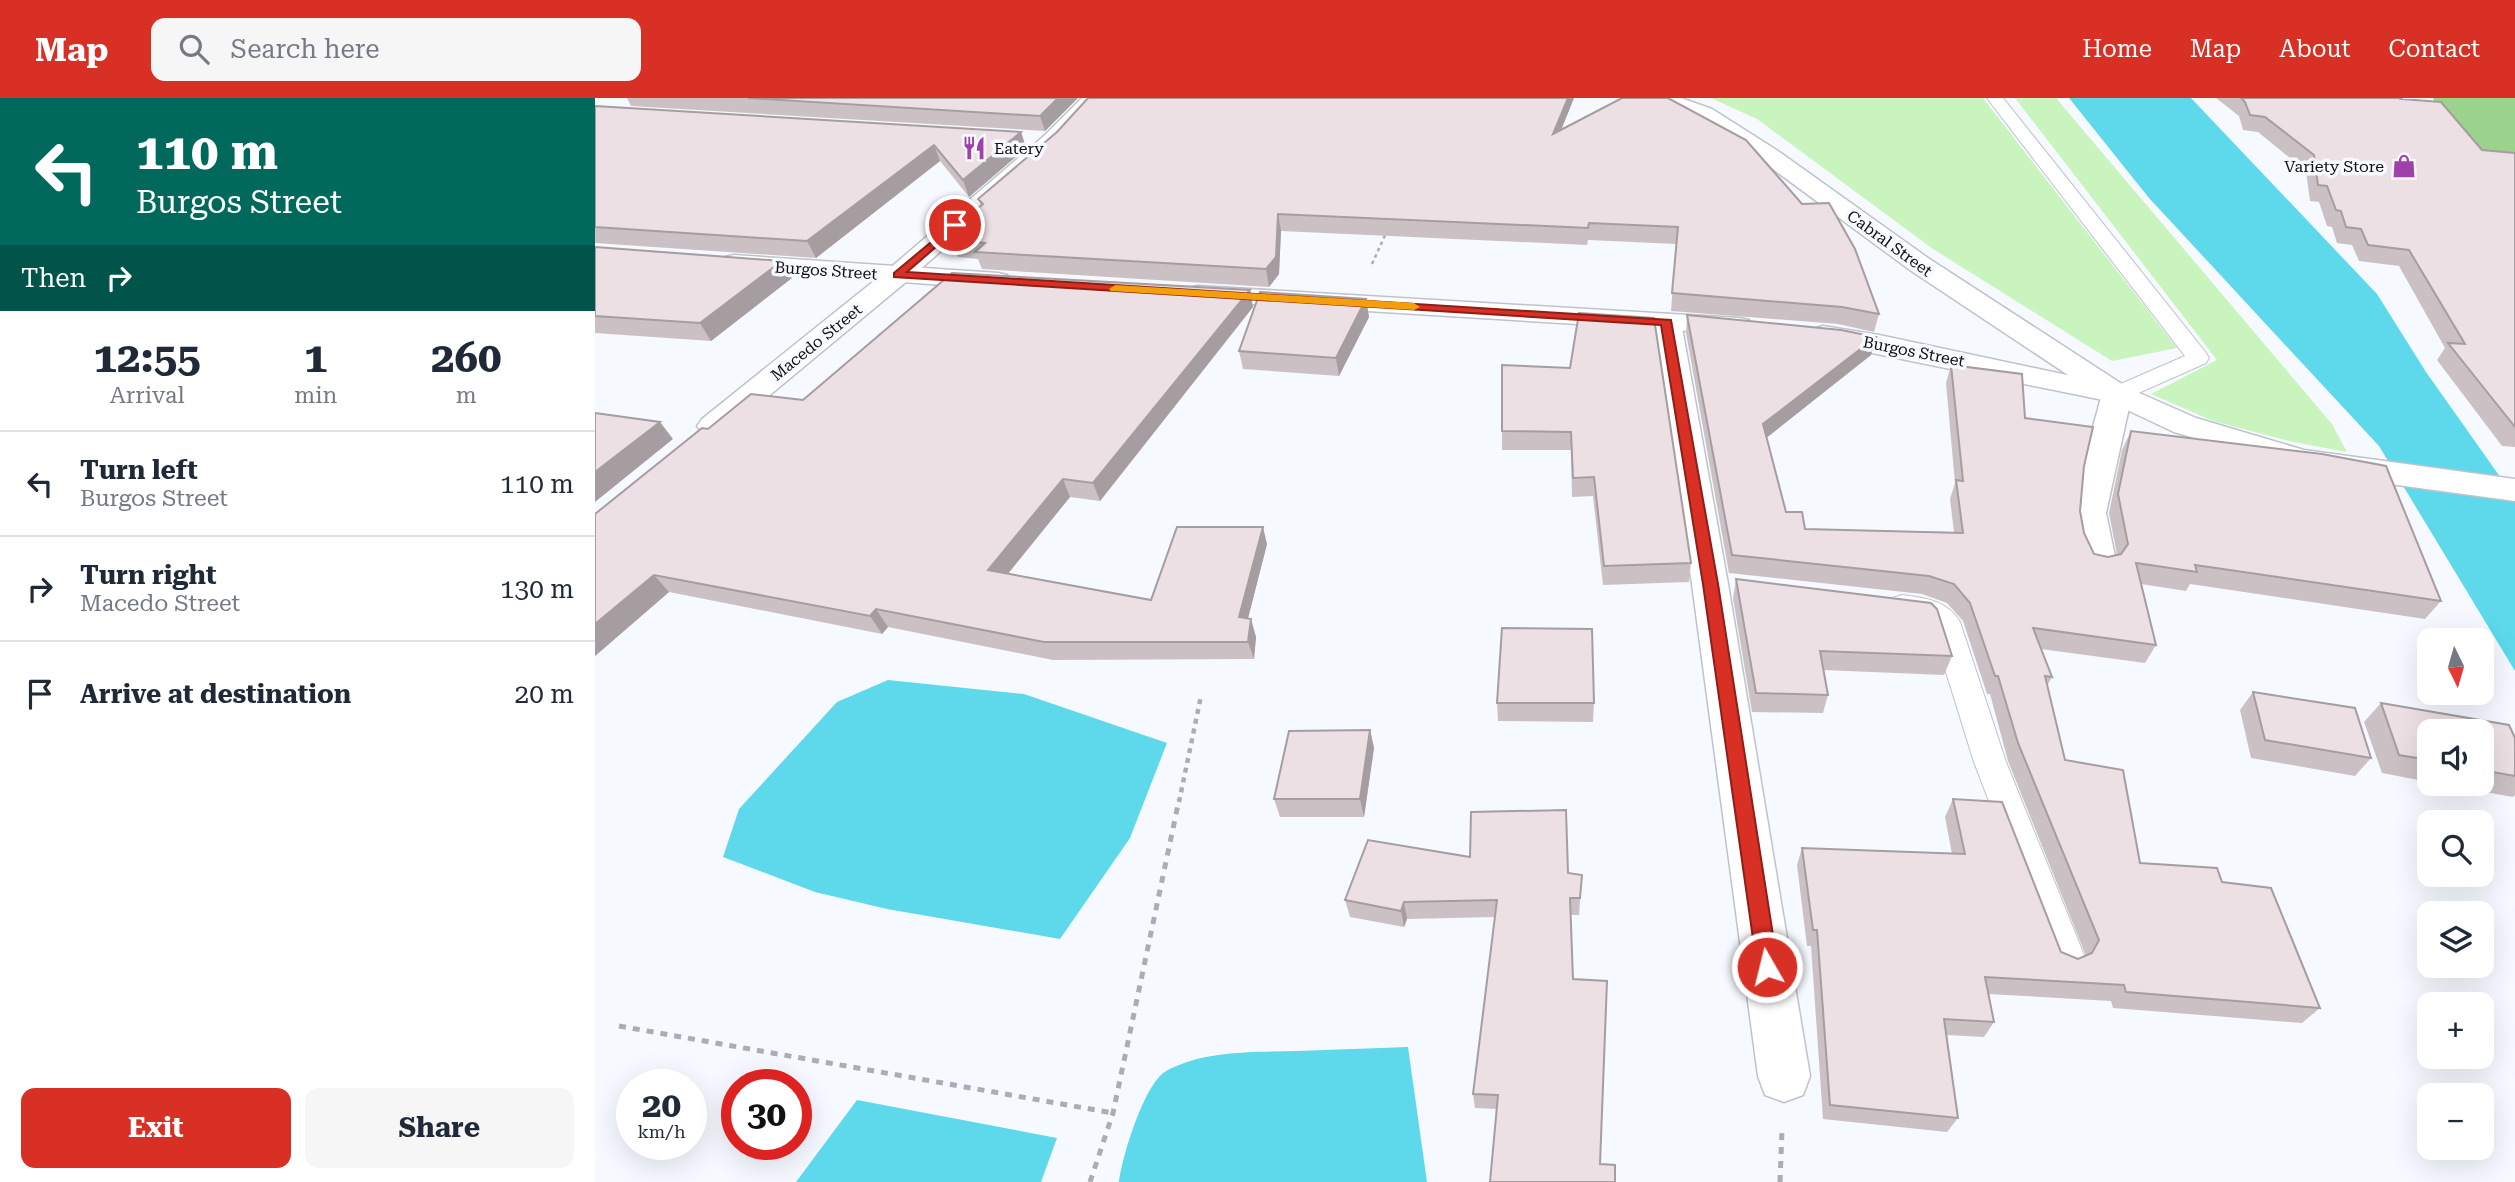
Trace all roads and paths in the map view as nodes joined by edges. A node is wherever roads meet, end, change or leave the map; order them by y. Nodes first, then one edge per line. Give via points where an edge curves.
1 (1093, 98) edge
2 (1661, 98) edge
3 (1995, 98) edge
4 (1024, 139) edge
5 (1052, 141) junction
6 (1389, 227) edge
7 (705, 261) edge
8 (898, 275) junction
9 (1019, 283) edge
10 (1166, 292) edge
11 (1354, 303) junction
12 (1667, 322) junction
13 (1766, 329) edge
14 (1801, 332) edge
15 (2117, 394) junction
16 (690, 445) edge
17 (2515, 490) edge
18 (2098, 561) edge
19 (1869, 601) edge
20 (1201, 696) dead end
21 (2065, 955) edge
22 (619, 1026) dead end
23 (1784, 1076) dead end
24 (1113, 1112) junction
25 (1090, 1182) edge

1 - 5 street, Macedo Street
2 - 15 street, Cabral Street via 1716,120 1919,264
3 - 15 lane via 2199,358
4 - 5 street
5 - 8 street, Macedo Street
6 - 11 path
7 - 8 street, Burgos Street
8 - 9 street, Burgos Street
8 - 16 street, Macedo Street
10 - 11 street
11 - 12 street
12 - 13 street
12 - 23 street via 1724,585
14 - 15 street, Burgos Street
15 - 17 street, Burgos Street via 2185,425 2331,466
15 - 18 street via 2089,513
19 - 21 lane via 1929,609 1945,622 1990,762
20 - 24 path
22 - 24 path
24 - 25 path

